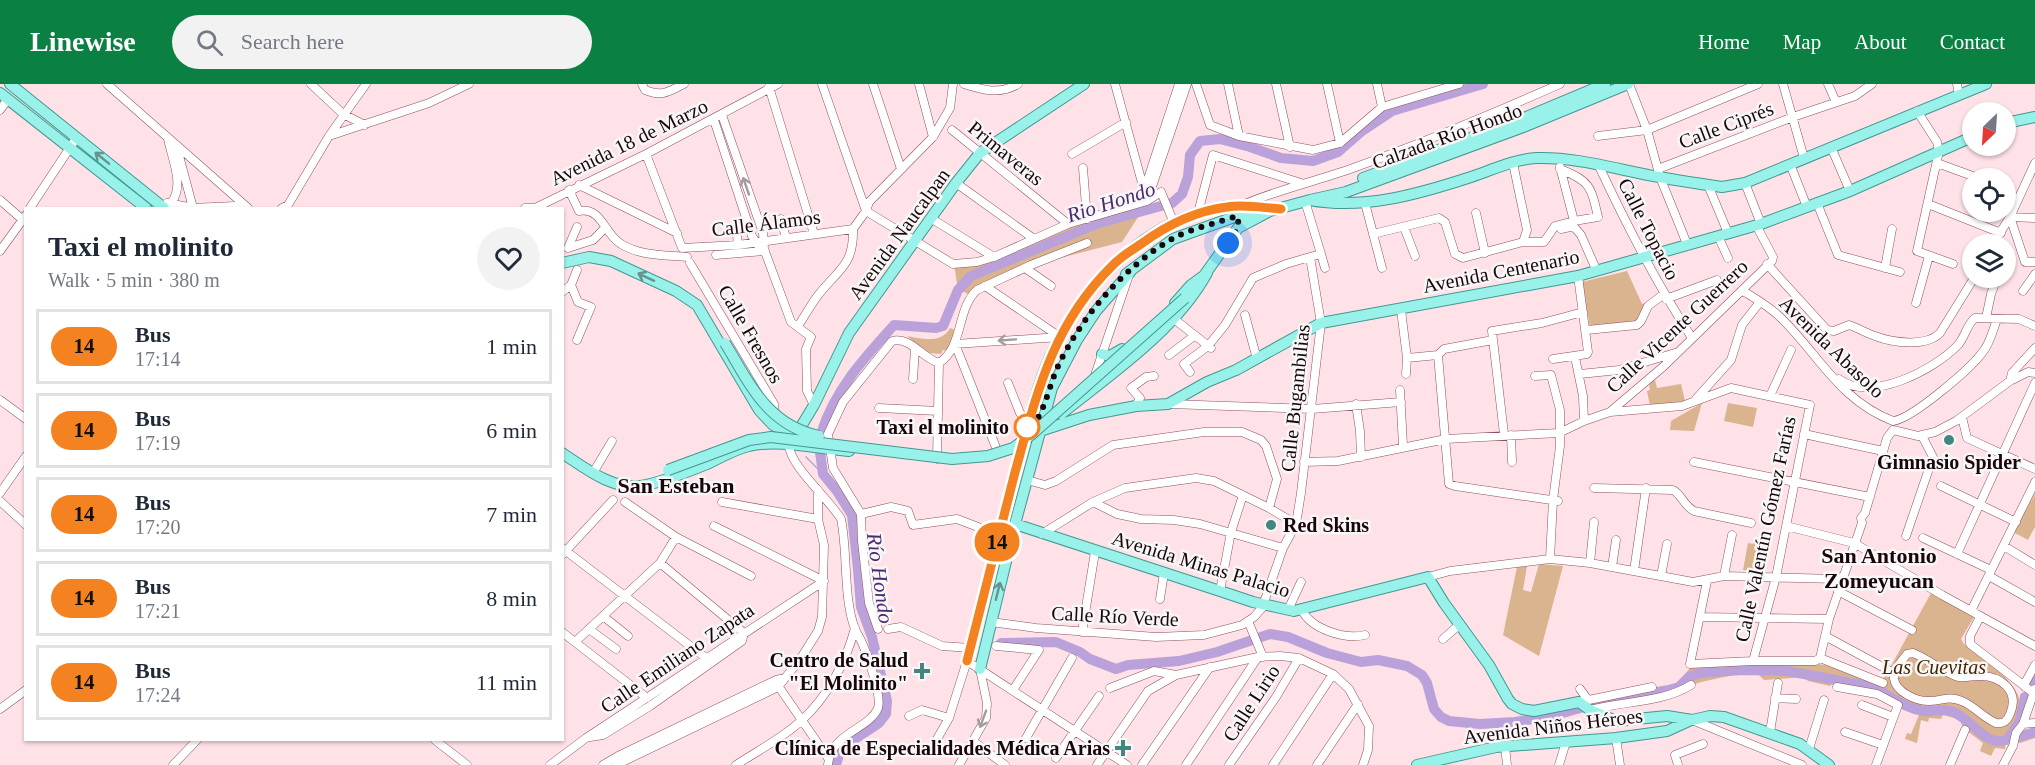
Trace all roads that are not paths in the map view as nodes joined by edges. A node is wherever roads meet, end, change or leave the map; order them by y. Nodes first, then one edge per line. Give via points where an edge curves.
1 (10, 84) edge
2 (107, 84) edge
3 (311, 84) edge
4 (366, 84) edge
5 (469, 84) edge
6 (642, 84) edge
7 (684, 84) edge
8 (778, 84) edge
9 (822, 84) edge
10 (873, 84) edge
11 (919, 84) edge
12 (953, 84) edge
13 (964, 84) edge
14 (1084, 84) edge
15 (1115, 84) edge
16 (1179, 84) edge
17 (1187, 84) edge
18 (1196, 84) edge
19 (1228, 84) edge
20 (1276, 84) edge
21 (1327, 84) edge
22 (1377, 84) edge
23 (1425, 84) edge
24 (1459, 84) edge
25 (1560, 84) edge
26 (1605, 84) edge
27 (1629, 84) edge
28 (1758, 84) edge
29 (1783, 84) edge
30 (1828, 84) edge
31 (1872, 84) edge
32 (1986, 84) edge
33 (1013, 86) edge
34 (769, 87) junction
35 (1958, 90) edge
36 (1428, 94) junction
37 (4, 96) edge
38 (1836, 102) junction
39 (1382, 106) junction
40 (0, 110) edge
41 (1917, 111) junction
42 (343, 114) junction
43 (722, 115) junction
44 (1792, 117) junction
45 (2035, 117) edge
46 (714, 120) junction
47 (2016, 121) edge
48 (1126, 122) junction
49 (364, 125) junction
50 (951, 130) dead end
51 (1647, 130) junction
52 (1166, 133) junction
53 (329, 136) junction
54 (1239, 136) junction
55 (1598, 136) dead end
56 (77, 137) junction
57 (167, 137) junction
58 (933, 137) junction
59 (1962, 141) edge
60 (1340, 143) junction
61 (70, 147) junction
62 (177, 147) junction
63 (1290, 147) junction
64 (1831, 147) junction
65 (1939, 151) junction
66 (981, 153) junction
67 (646, 154) junction
68 (1071, 154) dead end
69 (1804, 158) junction
70 (1513, 163) junction
71 (2035, 163) edge
72 (1559, 164) junction
73 (1598, 164) junction
74 (1790, 164) junction
75 (1937, 164) junction
76 (1083, 168) dead end
77 (901, 169) junction
78 (1659, 173) junction
79 (1962, 173) edge
80 (2032, 177) edge
81 (957, 183) junction
82 (1744, 183) junction
83 (1303, 184) junction
84 (579, 185) junction
85 (1708, 185) junction
86 (128, 187) junction
87 (569, 190) junction
88 (1850, 190) junction
89 (1145, 197) junction
90 (0, 200) edge
91 (1307, 200) junction
92 (1365, 203) junction
93 (1928, 204) junction
94 (1812, 205) junction
95 (163, 206) edge
96 (2016, 206) edge
97 (31, 207) edge
98 (145, 207) edge
99 (178, 207) edge
100 (193, 207) edge
101 (214, 207) edge
102 (240, 207) edge
103 (245, 207) edge
104 (284, 207) edge
105 (537, 207) edge
106 (1281, 209) junction
107 (866, 211) junction
108 (1239, 211) junction
109 (1270, 211) junction
110 (1198, 213) junction
111 (1476, 213) dead end
112 (2016, 217) edge
113 (2035, 218) edge
114 (24, 219) edge
115 (781, 219) dead end
116 (932, 219) junction
117 (1087, 219) junction
118 (1574, 220) junction
119 (2007, 222) edge
120 (2012, 222) edge
121 (1174, 223) junction
122 (1068, 224) junction
123 (736, 225) dead end
124 (1759, 225) junction
125 (577, 227) dead end
126 (1404, 227) junction
127 (605, 228) junction
128 (1238, 228) junction
129 (853, 229) junction
130 (1892, 229) dead end
131 (677, 233) junction
132 (2001, 233) joint
133 (813, 234) junction
134 (1373, 234) junction
135 (1723, 235) junction
136 (786, 238) junction
137 (1034, 239) junction
138 (755, 242) junction
139 (916, 242) junction
140 (1523, 242) junction
141 (1087, 243) dead end
142 (738, 244) junction
143 (1687, 244) junction
144 (565, 246) edge
145 (765, 247) junction
146 (1546, 247) dead end
147 (0, 251) edge
148 (1485, 252) junction
149 (716, 255) dead end
150 (1321, 255) junction
151 (1415, 256) dead end
152 (1644, 256) junction
153 (1929, 256) junction
154 (1310, 257) junction
155 (994, 258) junction
156 (1728, 258) dead end
157 (2035, 262) edge
158 (564, 263) edge
159 (1767, 264) junction
160 (1953, 264) dead end
161 (1025, 268) junction
162 (1325, 268) dead end
163 (1382, 268) dead end
164 (1885, 268) junction
165 (1596, 269) junction
166 (578, 270) dead end
167 (1131, 271) junction
168 (1900, 272) dead end
169 (1207, 273) junction
170 (2035, 274) edge
171 (1578, 276) junction
172 (1717, 280) dead end
173 (571, 285) junction
174 (985, 286) junction
175 (1051, 286) dead end
176 (1968, 288) edge
177 (1993, 288) edge
178 (564, 290) edge
179 (1743, 291) junction
180 (2023, 291) dead end
181 (1665, 296) junction
182 (1760, 302) junction
183 (1916, 303) dead end
184 (697, 305) junction
185 (1401, 310) junction
186 (1583, 312) junction
187 (1245, 315) dead end
188 (1986, 318) junction
189 (1174, 319) junction
190 (1997, 319) junction
191 (1321, 323) junction
192 (798, 326) junction
193 (2035, 326) edge
194 (1587, 330) junction
195 (1060, 336) junction
196 (1194, 336) junction
197 (1692, 338) junction
198 (577, 340) dead end
199 (1493, 340) junction
200 (955, 344) junction
201 (1210, 347) junction
202 (2035, 348) edge
203 (915, 349) junction
204 (1791, 350) dead end
205 (1678, 352) junction
206 (1102, 354) junction
207 (1169, 355) dead end
208 (1438, 355) junction
209 (1575, 357) junction
210 (1407, 358) junction
211 (1257, 359) junction
212 (1553, 359) dead end
213 (1127, 361) junction
214 (939, 363) junction
215 (1820, 365) junction
216 (1190, 372) dead end
217 (2035, 373) edge
218 (1406, 374) dead end
219 (1580, 374) junction
220 (1154, 376) dead end
221 (1535, 376) dead end
222 (913, 380) dead end
223 (2010, 381) junction
224 (1008, 383) dead end
225 (2035, 383) edge
226 (1400, 390) dead end
227 (1090, 392) junction
228 (1770, 396) junction
229 (0, 400) edge
230 (1695, 400) junction
231 (1401, 402) junction
232 (1168, 404) junction
233 (1356, 404) junction
234 (814, 405) junction
235 (1136, 406) junction
236 (1623, 407) junction
237 (879, 408) dead end
238 (1312, 409) junction
239 (938, 411) junction
240 (1962, 417) junction
241 (24, 418) edge
242 (1584, 421) junction
243 (1893, 421) junction
244 (1028, 422) junction
245 (773, 425) junction
246 (1893, 430) junction
247 (1039, 432) junction
248 (1559, 433) junction
249 (1804, 434) junction
250 (1507, 435) junction
251 (1922, 436) junction
252 (796, 437) junction
253 (1446, 439) junction
254 (612, 441) dead end
255 (1023, 441) junction
256 (767, 444) junction
257 (829, 446) junction
258 (1403, 446) junction
259 (997, 450) junction
260 (1883, 451) junction
261 (564, 454) edge
262 (2004, 454) junction
263 (937, 456) junction
264 (791, 457) joint
265 (1361, 457) junction
266 (24, 459) edge
267 (1304, 462) junction
268 (1512, 462) dead end
269 (1694, 462) dead end
270 (2035, 469) edge
271 (593, 473) junction
272 (1027, 480) junction
273 (656, 481) junction
274 (1795, 481) junction
275 (2035, 482) edge
276 (1941, 486) dead end
277 (1594, 488) dead end
278 (1646, 488) junction
279 (818, 490) junction
280 (0, 493) edge
281 (1243, 495) junction
282 (1870, 497) junction
283 (613, 500) dead end
284 (1556, 500) junction
285 (0, 501) edge
286 (625, 501) dead end
287 (722, 502) dead end
288 (1093, 502) junction
289 (1980, 505) junction
290 (1269, 508) junction
291 (861, 514) junction
292 (818, 519) junction
293 (1594, 522) dead end
294 (2016, 522) junction
295 (24, 523) edge
296 (1750, 523) dead end
297 (1015, 524) junction
298 (1296, 524) junction
299 (714, 526) dead end
300 (1786, 526) junction
301 (1231, 532) junction
302 (1042, 534) junction
303 (999, 535) junction
304 (1732, 535) dead end
305 (1906, 536) dead end
306 (676, 537) junction
307 (1923, 538) dead end
308 (1616, 540) dead end
309 (1854, 543) junction
310 (1667, 544) dead end
311 (2004, 546) junction
312 (1283, 548) junction
313 (564, 551) edge
314 (1095, 552) junction
315 (1957, 554) junction
316 (1550, 559) junction
317 (660, 563) junction
318 (1590, 563) junction
319 (2035, 565) edge
320 (1612, 567) junction
321 (1634, 571) junction
322 (1164, 573) junction
323 (1990, 573) junction
324 (751, 576) dead end
325 (1661, 576) junction
326 (1724, 576) junction
327 (1843, 576) junction
328 (1428, 577) junction
329 (1776, 577) junction
330 (824, 581) junction
331 (1707, 581) junction
332 (1301, 582) dead end
333 (1220, 591) junction
334 (1838, 591) junction
335 (625, 596) junction
336 (1160, 599) dead end
337 (2035, 602) edge
338 (1264, 604) junction
339 (1288, 610) junction
340 (1971, 612) junction
341 (1305, 615) junction
342 (603, 616) junction
343 (1980, 616) junction
344 (1700, 617) junction
345 (1765, 619) junction
346 (1830, 619) junction
347 (1248, 621) junction
348 (991, 622) junction
349 (1460, 624) junction
350 (855, 628) junction
351 (589, 629) junction
352 (878, 629) dead end
353 (888, 629) dead end
354 (1912, 630) dead end
355 (1082, 632) junction
356 (744, 633) junction
357 (564, 634) edge
358 (1365, 635) dead end
359 (628, 636) dead end
360 (1825, 636) junction
361 (1443, 639) dead end
362 (575, 642) junction
363 (996, 646) dead end
364 (2035, 646) edge
365 (970, 648) junction
366 (616, 649) dead end
367 (1260, 657) junction
368 (706, 658) junction
369 (1072, 658) dead end
370 (1299, 658) junction
371 (1821, 658) junction
372 (967, 661) junction
373 (1753, 661) junction
374 (1930, 661) joint
375 (2035, 665) edge
376 (1210, 667) junction
377 (980, 669) junction
378 (1890, 671) dead end
379 (1332, 674) junction
380 (1176, 675) junction
381 (785, 678) junction
382 (1778, 683) dead end
383 (1883, 683) dead end
384 (1691, 685) dead end
385 (1652, 687) dead end
386 (1837, 687) dead end
387 (1110, 688) dead end
388 (2031, 688) edge
389 (1580, 689) dead end
390 (781, 690) dead end
391 (1013, 690) junction
392 (24, 691) edge
393 (1099, 696) dead end
394 (647, 698) junction
395 (1775, 698) junction
396 (1796, 699) dead end
397 (1824, 700) dead end
398 (1358, 704) junction
399 (1586, 705) junction
400 (1862, 705) dead end
401 (0, 709) edge
402 (1042, 709) junction
403 (909, 716) dead end
404 (1893, 717) junction
405 (949, 718) junction
406 (1692, 720) junction
407 (802, 721) junction
408 (2035, 723) edge
409 (2023, 724) junction
410 (1074, 730) junction
411 (1965, 730) dead end
412 (1770, 732) junction
413 (1845, 732) dead end
414 (586, 738) junction
415 (1026, 738) dead end
416 (1616, 738) junction
417 (937, 739) dead end
418 (196, 741) edge
419 (436, 741) edge
420 (973, 741) junction
421 (1566, 742) junction
422 (1703, 744) dead end
423 (1883, 745) junction
424 (1505, 746) junction
425 (1809, 749) junction
426 (1106, 751) junction
427 (1056, 758) dead end
428 (828, 761) edge
429 (1443, 762) edge
430 (625, 763) edge
431 (173, 765) edge
432 (467, 765) edge
433 (550, 765) edge
434 (603, 765) edge
435 (736, 765) edge
436 (959, 765) edge
437 (1005, 765) edge
438 (1097, 765) edge
439 (1127, 765) edge
440 (1142, 765) edge
441 (1186, 765) edge
442 (1229, 765) edge
443 (1273, 765) edge
444 (1317, 765) edge
445 (1363, 765) edge
446 (1417, 765) edge
447 (1508, 765) edge
448 (1559, 765) edge
449 (1620, 765) edge
450 (1678, 765) edge
451 (1802, 765) edge
452 (1829, 765) edge
453 (1876, 765) edge
454 (1950, 765) edge
455 (2003, 765) edge

1 - 56 main road
2 - 57 street
3 - 42 street
4 - 42 street
5 - 49 street via 429,103
6 - 7 street via 655,94
8 - 34 street, Avenida 18 de Marzo
9 - 107 street
10 - 77 street
11 - 58 street
12 - 58 street via 950,108
13 - 33 street via 987,92
14 - 66 main road, Avenida Naucalpan
15 - 48 street
16 - 52 street
17 - 52 street
18 - 54 street via 1210,125
19 - 54 street
20 - 63 street
21 - 60 street
22 - 39 street
23 - 36 street
24 - 36 street
25 - 83 street
26 - 91 main road, Calzada Río Hondo
27 - 51 street
27 - 91 main road, Calzada Río Hondo via 1380,180
28 - 51 street
29 - 44 street
30 - 38 street
31 - 38 street, Calle Ciprés via 1855,96
32 - 35 main road
34 - 43 street, Avenida 18 de Marzo
34 - 133 street
35 - 41 main road
36 - 39 street
37 - 40 street
37 - 61 main road
38 - 44 street, Calle Ciprés
39 - 60 street
41 - 64 main road
41 - 65 street via 1938,142
42 - 49 street
42 - 53 street
43 - 46 street, Avenida 18 de Marzo
145 -> 43 street
44 - 69 street
44 - 78 street, Calle Ciprés
45 - 47 main road
46 - 67 street, Avenida 18 de Marzo
46 - 138 street
48 - 68 street
48 - 89 street
49 - 53 street
50 - 66 street, Primaveras
51 - 55 street
51 - 78 street
52 - 89 street
53 - 104 street
54 - 63 street
56 - 61 street
86 -> 56 main road
57 - 62 street
57 - 95 street via 179,186 177,196
58 - 77 street
59 - 65 main road, Avenida Centenario
60 - 63 street via 1312,150
61 - 86 main road
61 - 97 street
62 - 100 street
62 - 103 street
64 - 69 main road
64 - 88 street
65 - 75 street
65 - 88 main road, Avenida Centenario
66 - 81 main road, Avenida Naucalpan
66 - 122 street, Primaveras
67 - 84 street, Avenida 18 de Marzo
67 - 131 street
69 - 74 main road
70 - 72 main road via 1536,158
70 - 92 main road via 1423,191
70 - 140 street via 1527,230
71 - 80 street
72 - 73 main road
72 - 118 street
72 - 118 street via 1592,190 1598,217
73 - 78 main road
73 - 152 street, Calle Topacio
74 - 82 main road
74 - 94 street
75 - 79 street
75 - 93 street
76 - 117 street
77 - 107 street via 869,202
78 - 85 main road
78 - 143 street
80 - 96 street
81 - 116 main road, Avenida Naucalpan
81 - 137 street
82 - 85 main road
82 - 124 street
83 - 108 street
83 - 110 street via 1214,155
84 - 87 street, Avenida 18 de Marzo
84 - 131 street
85 - 135 street
86 - 95 main road
86 - 98 main road
87 - 105 street, Avenida 18 de Marzo
87 - 127 street via 579,211 597,214
88 - 94 main road, Avenida Centenario
89 - 117 street
89 - 121 street via 1161,192
90 - 114 street
91 - 92 main road
91 - 106 main road, Calzada Río Hondo
91 - 150 street
92 - 134 street
93 - 132 street
93 - 153 street via 1917,251
94 - 124 main road, Avenida Centenario
94 - 164 street via 1838,255
95 - 99 street
101 - 102 street
106 - 108 main road
106 - 109 main road, Calzada Río Hondo
107 - 129 street
107 - 139 street
108 - 109 main road
108 - 110 main road via 1227,207
108 - 128 main road
108 - 167 main road via 1173,239
109 - 128 main road, Calzada Río Hondo
110 - 121 main road
111 - 148 street
112 - 113 street
114 - 147 street
115 - 136 street
116 - 139 main road, Avenida Naucalpan
116 - 155 street
117 - 122 street
118 - 140 street via 1555,226 1544,242
119 - 132 street
120 - 157 street via 2025,262
121 - 195 main road via 1113,264 1082,298
122 - 137 street
123 - 142 street
124 - 135 main road, Avenida Centenario
124 - 159 street via 1773,257
125 - 144 street
126 - 134 street
126 - 148 street via 1439,218 1445,222 1455,254 1463,258
126 - 151 street
127 - 144 street via 593,240
127 - 245 street, Calle Fresnos via 620,244 643,253 689,260 774,404
128 - 169 main road, Calzada Río Hondo
129 - 133 street, Calle Álamos
129 - 192 street via 854,247 848,261 818,295
130 - 164 street
131 - 142 street, Calle Álamos via 682,248
133 - 136 street, Calle Álamos
134 - 163 street
135 - 143 main road, Avenida Centenario
135 - 156 street
136 - 145 street, Calle Álamos
137 - 155 street
138 - 142 street, Calle Álamos
138 - 145 street
139 - 155 street via 953,264
139 - 234 main road, Avenida Naucalpan via 849,333
140 - 148 street
141 - 161 street
143 - 152 main road, Avenida Centenario
145 - 149 street, Calle Álamos
145 - 192 street via 791,322
146 - 165 street via 1558,230 1575,228
150 - 154 street
150 - 162 street
152 - 165 main road, Avenida Centenario
152 - 181 street, Calle Topacio
153 - 160 street
153 - 183 street
154 - 191 street, Calle Bugambilias
154 - 201 street via 1253,278
184 -> 158 main road via 611,261 589,257
159 - 176 street via 1831,332 1849,325 1876,337 1904,342 1935,338 1941,333
159 - 179 street, Calle Vicente Guerrero
161 - 174 street
161 - 175 street
164 - 168 street
165 - 171 main road, Avenida Centenario
166 - 173 street
167 - 206 street
167 - 247 main road via 1096,311 1072,347 1052,388
167 - 252 main road, bridge via 1094,308 1076,334 1036,422 1011,441 986,450 952,453
169 - 189 main road
169 - 206 main road via 1155,323 1114,355
169 - 273 main road, Calzada Río Hondo, bridge via 1185,298 1013,448 988,456 952,459 771,437 749,440 668,470
170 - 180 street
171 - 185 main road, Avenida Centenario
171 - 186 street
172 - 181 street
173 - 178 street
173 - 198 street via 578,302 591,307
174 - 195 street
174 - 200 street via 972,295
177 - 188 street
179 - 182 street, Avenida Abasolo
179 - 197 street, Calle Vicente Guerrero
181 - 194 street via 1648,306 1637,325
181 - 197 street, Calle Topacio
182 - 215 street, Avenida Abasolo via 1782,319
182 - 230 street via 1742,325 1731,360
184 - 245 main road via 759,410
184 - 252 main road, bridge via 759,400
185 - 191 main road, Avenida Centenario
185 - 210 street
186 - 194 street
186 - 199 street via 1492,331
187 - 211 street
188 - 190 street
188 - 215 street via 1973,319 1957,346 1904,381 1857,387 1844,383
189 - 196 street
189 - 213 main road
190 - 193 street via 2019,320
190 - 243 street, Avenida Abasolo via 1986,348 1977,359 1917,410
191 - 211 main road, Avenida Centenario
191 - 238 street, Calle Bugambilias
192 - 234 street via 811,337 806,349 807,391
194 - 209 street via 1588,352
195 -> 200 street
195 - 244 main road
196 - 201 street
196 - 207 street
197 - 205 street, Calle Vicente Guerrero
199 - 208 street via 1444,349
199 - 250 street
200 - 214 street
200 - 259 street
201 - 216 street via 1184,364
202 - 223 street via 2012,373
203 - 214 street
203 - 222 street
203 - 257 street via 899,339 885,347 843,402 828,434
204 - 228 street
205 - 219 street via 1619,370
205 - 236 street, Calle Vicente Guerrero
206 - 213 main road via 1111,364
206 - 227 street
208 - 210 street
208 - 253 street
209 - 212 street
209 - 219 street, Calle Vicente Guerrero
210 - 218 street
211 - 232 main road, Avenida Centenario
213 - 227 main road
214 - 239 street
215 - 243 street, Avenida Abasolo via 1860,404
217 - 223 street via 2028,372
219 - 242 street, Calle Vicente Guerrero
220 - 235 street via 1131,388 1140,398
221 - 248 street via 1551,375 1560,410
223 - 240 street
224 - 244 street via 1020,413
225 - 262 street
226 - 231 street
227 - 247 main road
228 - 230 street via 1731,388
228 - 249 street, Calle Valentín Gómez Farías via 1810,405
229 - 241 street
230 - 236 street via 1682,406
231 - 233 street
231 - 258 street
232 - 235 main road, Avenida Centenario
232 - 238 street
233 - 238 street
233 - 265 street
234 - 252 main road, Avenida Naucalpan
235 - 247 main road, Avenida Centenario via 1089,415
236 - 242 street, Calle Vicente Guerrero
237 - 239 street
238 - 267 street, Calle Bugambilias
239 - 263 street
240 - 251 street
240 - 262 street via 1967,438
242 - 248 street
243 - 246 street
244 - 255 main road
245 - 252 main road
245 - 256 main road
246 - 251 street
246 - 260 street
247 - 255 main road
247 - 272 main road
248 - 250 street
248 - 284 street
249 - 260 street
249 - 274 street, Calle Valentín Gómez Farías
250 - 253 street
250 - 268 street
251 - 305 street via 1933,457
252 - 256 main road
252 - 257 main road
252 - 264 main road, Avenida Naucalpan
253 - 258 street
253 - 284 street via 1448,481 1452,485
254 - 271 street
255 - 259 main road
255 - 263 main road via 986,459 958,461
255 - 303 main road
256 - 273 main road via 749,446
257 - 263 main road
257 - 291 street via 833,468
258 - 265 street
259 - 263 main road
260 - 282 street
261 - 271 main road
262 - 270 street
262 - 289 street
264 - 279 street
265 - 267 street
266 - 280 street
267 - 298 street, Calle Bugambilias
269 - 274 street
271 - 273 main road via 625,485 642,486
272 - 290 street via 1046,484 1056,481 1113,445 1204,432 1242,432 1266,446 1276,479
272 - 297 main road
274 - 282 street
274 - 300 street, Calle Valentín Gómez Farías
275 - 294 street
276 - 289 street
277 - 278 street
278 - 296 street via 1673,490 1694,511
278 - 321 street
279 - 292 street
279 - 350 street via 841,519
281 - 288 street via 1214,481 1196,478 1125,489
281 - 290 street
281 - 301 street
282 - 309 street
283 - 313 street
284 - 316 street
285 - 295 street
286 - 306 street
287 - 292 street
288 - 301 street via 1117,514 1200,524
288 - 302 street
289 - 294 street
289 - 315 street
290 - 298 street
291 - 303 street via 891,507 908,511 913,525 957,519
291 - 352 street via 869,603
292 - 330 street via 824,545
293 - 318 street
294 - 311 street
297 - 302 main road, Avenida Minas Palacio
348 -> 297 main road
298 - 312 street, Calle Bugambilias
299 - 330 street
300 - 309 street
300 - 329 street, Calle Valentín Gómez Farías
301 - 312 street
301 - 333 street
302 - 314 main road, Avenida Minas Palacio
303 - 365 main road via 970,632
304 - 326 street
306 - 317 street
306 - 324 street
307 - 315 street
308 - 320 street
309 - 327 street
309 - 340 street
310 - 325 street
311 - 319 street
311 - 323 street
312 - 338 street, Calle Bugambilias
313 - 335 street
314 - 322 main road, Avenida Minas Palacio
314 - 355 street
315 - 323 street
316 - 318 street
316 - 328 street
317 - 335 street
317 - 356 street
318 - 320 street
320 - 321 street
321 - 325 street
322 - 333 main road, Avenida Minas Palacio
322 - 336 street
323 - 337 street
323 - 340 street
325 - 331 street
326 - 329 street
326 - 331 street
327 - 329 street
327 - 334 street
328 - 341 main road, Avenida Minas Palacio
328 - 349 main road
329 - 345 street, Calle Valentín Gómez Farías
330 - 356 street, Calle Emiliano Zapata
330 - 381 street via 818,631
331 - 344 street
332 - 339 street
333 - 338 main road, Avenida Minas Palacio
334 - 346 street
334 - 354 street
335 - 342 street
335 - 368 street
338 - 339 main road, Avenida Minas Palacio
338 - 347 street, Calle Río Verde
339 - 341 main road, Avenida Minas Palacio
340 - 343 street
341 - 358 street via 1337,635
342 - 351 street
342 - 359 street
343 - 364 street
343 - 388 street via 1970,644
344 - 345 street
344 - 373 street via 1690,664
345 - 346 street
345 - 373 street, Calle Valentín Gómez Farías
346 - 360 street
347 - 355 street, Calle Río Verde via 1192,635
347 - 367 street
348 - 355 street, Calle Río Verde
348 - 377 main road
349 - 361 street
349 - 399 main road via 1516,706 1534,711
350 - 407 street via 849,650 826,693
350 - 428 street via 879,701 874,714 835,746
351 - 362 street
351 - 366 street
353 - 365 street via 902,627 942,646
356 - 368 street, Calle Emiliano Zapata
356 - 414 street via 742,641 650,706 603,735
357 - 362 street
360 - 371 street
360 - 378 street
362 - 394 street
363 - 391 street, Calle Río Verde via 1040,650
365 - 372 main road
367 - 370 street
367 - 376 street
367 - 441 street
368 - 394 street, Calle Emiliano Zapata
369 - 402 street
370 - 379 street
370 - 442 street, Calle Lirio
371 - 373 street
371 - 383 street
372 - 377 street
372 - 405 street
374 - 374 street via 1907,654 1899,664 1895,682 1911,697 1929,702 1947,697 1965,702 1996,723 2005,722 2014,700 2013,693 2001,682 1986,676 1959,677
375 - 388 street
376 - 380 street
376 - 440 street
377 - 391 street
377 -> 420 street via 987,711
379 - 398 street via 1349,689
379 - 443 street
380 - 387 street via 1154,670
380 - 426 street via 1148,691
381 - 430 street via 778,687
381 - 434 street
382 - 395 street
384 - 399 street via 1672,694
385 - 399 street
386 - 404 street via 1877,694 1898,705
388 - 409 street
389 - 399 street
390 - 407 street
391 - 402 street
392 - 401 street
393 - 410 street
394 - 414 street, Calle Emiliano Zapata
395 - 396 street
395 - 412 street
397 - 425 street
398 - 444 street
398 - 445 street via 1369,726
399 - 406 main road via 1616,721 1667,716
400 - 404 street
402 - 410 street
402 - 415 street
403 - 405 street via 922,710
404 - 423 street
405 - 417 street
406 - 412 main road via 1720,716
406 - 416 main road, Avenida Niños Héroes via 1669,731
406 - 451 street
407 - 428 street
407 - 435 street
408 - 409 street
409 - 455 street
410 - 426 street
410 - 427 street
411 - 454 street
412 - 425 main road
413 - 423 street
414 - 433 street, Calle Emiliano Zapata
416 - 421 main road, Avenida Niños Héroes
416 - 449 street
418 - 431 street
419 - 432 street
420 - 436 street
420 - 437 street
421 - 424 main road, Avenida Niños Héroes
421 - 448 street
422 - 450 street via 1674,755
423 - 453 street
424 - 429 main road, Avenida Niños Héroes
424 - 447 street
425 - 452 main road
426 - 438 street
426 - 439 street
429 - 446 main road, Avenida Niños Héroes

